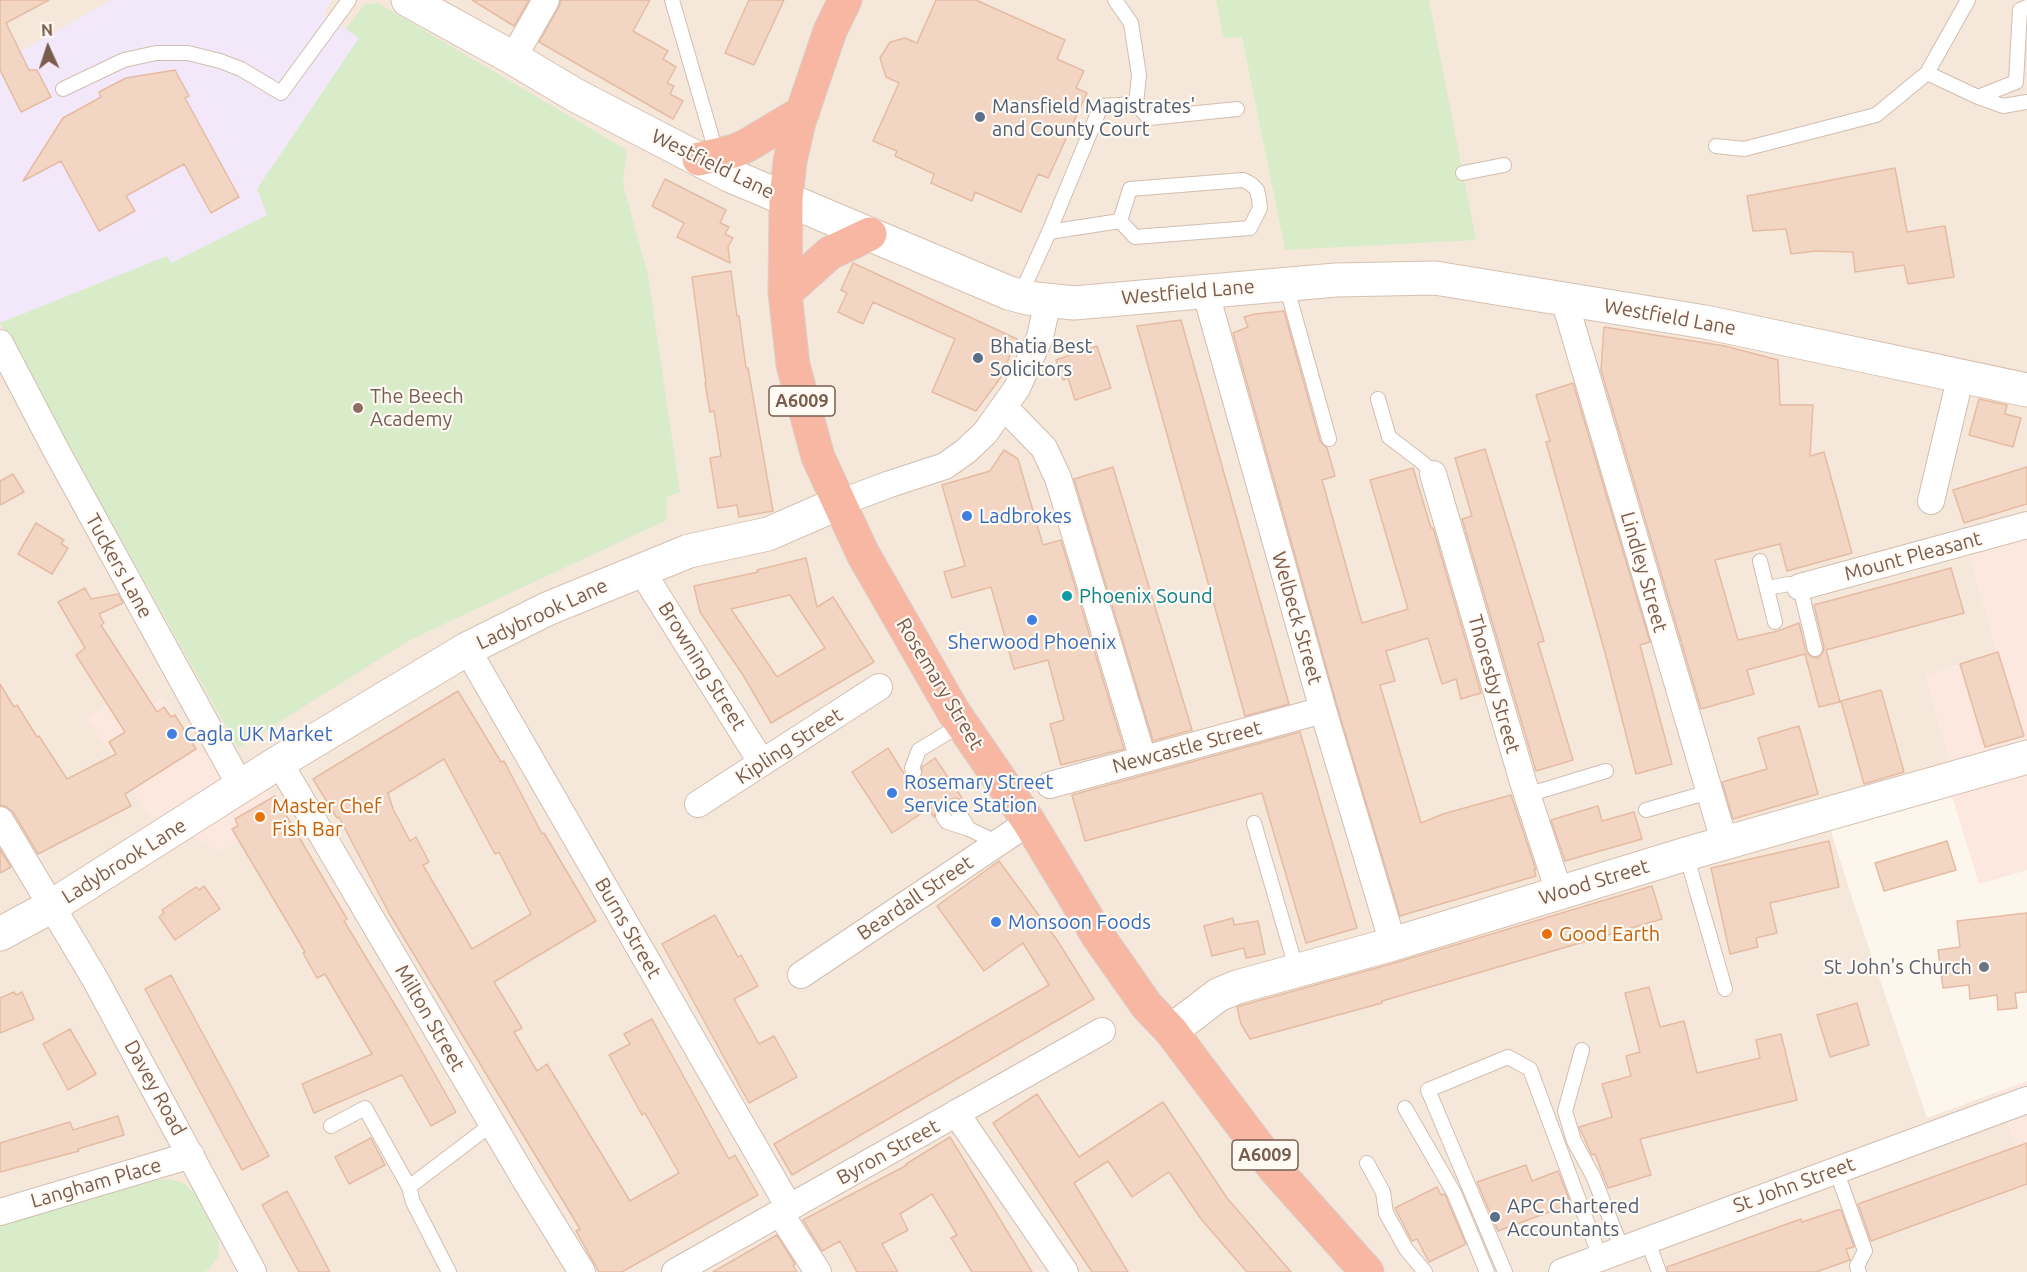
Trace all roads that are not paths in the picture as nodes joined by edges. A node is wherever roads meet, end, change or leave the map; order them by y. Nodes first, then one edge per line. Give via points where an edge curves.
1 (350, 0) edge
2 (408, 0) edge
3 (546, 0) edge
4 (672, 0) edge
5 (845, 0) edge
6 (1115, 0) edge
7 (1968, 0) edge
8 (2022, 6) edge
9 (2023, 32) edge
10 (2022, 53) edge
11 (513, 58) junction
12 (1927, 73) junction
13 (2022, 80) edge
14 (63, 89) dead end
15 (1978, 97) junction
16 (2027, 102) edge
17 (1136, 104) junction
18 (1238, 109) dead end
19 (803, 112) junction
20 (1716, 146) dead end
21 (708, 157) junction
22 (1504, 165) dead end
23 (1463, 173) dead end
24 (786, 199) junction
25 (1120, 221) junction
26 (1048, 232) junction
27 (870, 234) junction
28 (1286, 284) junction
29 (1205, 290) junction
30 (786, 293) junction
31 (1034, 299) junction
32 (1564, 299) junction
33 (0, 344) edge
34 (1960, 375) junction
35 (2027, 390) edge
36 (1378, 399) dead end
37 (1004, 407) junction
38 (1329, 439) dead end
39 (1433, 474) joint
40 (1931, 501) dead end
41 (839, 503) junction
42 (2027, 525) edge
43 (1760, 561) dead end
44 (641, 570) junction
45 (1800, 587) junction
46 (1767, 588) junction
47 (1775, 622) dead end
48 (467, 649) junction
49 (1815, 649) dead end
50 (879, 687) dead end
51 (1323, 710) junction
52 (962, 724) junction
53 (919, 750) junction
54 (2027, 757) edge
55 (1143, 759) junction
56 (279, 762) junction
57 (762, 763) junction
58 (928, 763) dead end
59 (1605, 771) dead end
60 (914, 772) dead end
61 (1050, 785) dead end
62 (241, 787) junction
63 (1709, 792) junction
64 (1527, 795) junction
65 (698, 804) dead end
66 (956, 807) dead end
67 (1647, 810) dead end
68 (943, 816) dead end
69 (0, 820) edge
70 (1029, 822) junction
71 (1254, 823) dead end
72 (969, 829) junction
73 (998, 843) junction
74 (1725, 844) junction
75 (1686, 854) junction
76 (1559, 892) junction
77 (52, 906) junction
78 (0, 934) edge
79 (1393, 944) junction
80 (1298, 971) junction
81 (801, 975) dead end
82 (1725, 989) dead end
83 (1171, 1030) junction
84 (1102, 1031) dead end
85 (1582, 1050) dead end
86 (2027, 1100) edge
87 (1405, 1108) dead end
88 (956, 1113) junction
89 (492, 1124) junction
90 (331, 1126) dead end
91 (191, 1155) junction
92 (1367, 1163) dead end
93 (1836, 1170) junction
94 (409, 1187) junction
95 (785, 1210) junction
96 (0, 1212) edge
97 (1647, 1239) junction
98 (1611, 1253) junction
99 (251, 1272) edge
100 (449, 1272) edge
101 (582, 1272) edge
102 (675, 1272) edge
103 (818, 1272) edge
104 (1065, 1272) edge
105 (1367, 1272) edge
106 (1425, 1272) edge
107 (1487, 1272) edge
108 (1505, 1272) edge
109 (1562, 1272) edge
110 (1659, 1272) edge
111 (1859, 1272) edge

1 - 14 lane via 281,93 220,61 188,53 156,52 124,60
2 - 11 street, Westfield Lane
3 - 11 street
4 - 21 lane
5 - 19 highway, Rosemary Street / A6009
6 - 17 lane via 1131,23 1139,75
7 - 12 lane
8 - 9 lane
9 - 10 lane
10 - 13 lane
11 - 21 street, Westfield Lane via 575,95
12 - 15 lane
12 - 20 lane via 1876,115 1744,149
13 - 15 lane
15 - 16 lane via 2003,106
17 - 18 lane via 1149,118
17 - 26 lane via 1101,106
19 - 21 highway via 746,146
19 - 24 highway, Rosemary Street / A6009 via 790,161
21 - 24 street, Westfield Lane
22 - 23 lane
24 - 27 street, Westfield Lane
24 - 30 highway, Rosemary Street / A6009
25 - 25 lane via 1130,189 1243,180 1257,190 1259,199 1260,208 1250,228 1135,237
25 - 26 lane
26 - 31 lane
27 - 30 highway via 830,253
27 - 31 street, Westfield Lane
28 - 29 street, Westfield Lane
28 - 32 street, Westfield Lane via 1435,278
28 - 38 lane
29 - 31 street, Westfield Lane via 1074,303
29 - 51 street, Welbeck Street
30 - 41 highway, Rosemary Street / A6009 via 793,365 804,410 818,457
31 - 37 street, Ladybrook Lane via 1040,337
32 - 34 street, Westfield Lane via 1705,322
32 - 63 street, Lindley Street
33 - 62 street, Tuckers Lane
34 - 35 street, Westfield Lane
34 - 40 street
36 - 39 lane via 1389,437
37 - 41 street, Ladybrook Lane via 985,433 945,466
37 - 55 street via 1044,448 1058,478
39 - 64 street, Thoresby Street
41 - 44 street, Ladybrook Lane via 768,534 689,551
41 - 52 highway, Rosemary Street / A6009 via 862,554
42 - 45 street, Mount Pleasant
43 - 46 lane
44 - 48 street, Ladybrook Lane via 547,609
44 - 57 street, Browning Street
45 - 46 lane via 1789,584
45 - 49 lane
46 - 47 lane
48 - 56 street, Ladybrook Lane
48 - 95 street, Burns Street
50 - 57 street, Kipling Street
51 - 55 street, Newcastle Street
51 - 79 street, Welbeck Street
52 - 53 lane
52 - 70 highway, Rosemary Street / A6009
53 - 58 lane
53 - 60 lane
54 - 74 street, Wood Street
55 - 61 street, Newcastle Street
56 - 62 street, Ladybrook Lane
56 - 89 street, Milton Street
57 - 65 street, Kipling Street
59 - 64 lane
62 - 77 street, Ladybrook Lane
63 - 67 lane
63 - 74 street, Lindley Street
64 - 76 street, Thoresby Street
66 - 72 lane
68 - 72 lane via 948,822
69 - 77 street, Davey Road
70 - 73 street, Beardall Street
70 - 83 highway, Rosemary Street / A6009 via 1098,936 1147,1006
71 - 80 lane
72 - 73 lane
73 - 81 street, Beardall Street
74 - 75 street, Wood Street
75 - 76 street, Wood Street
75 - 82 lane
76 - 79 street, Wood Street
77 - 78 street, Ladybrook Lane
77 - 91 street, Davey Road
79 - 80 street, Wood Street
80 - 83 street, Wood Street via 1218,995
83 - 105 highway, Rosemary Street / A6009 via 1275,1169
84 - 88 street, Byron Street
85 - 98 lane via 1565,1111 1574,1141 1593,1176
86 - 93 street, St John Street
87 - 107 lane via 1454,1192
88 - 95 street, Byron Street
88 - 104 street
89 - 94 lane
89 - 101 street, Milton Street
90 - 94 lane via 365,1108
91 - 96 street, Langham Place
91 - 99 street, Davey Road
92 - 106 lane via 1383,1192 1386,1213 1406,1249
93 - 97 street, St John Street
93 - 111 lane via 1865,1251 1857,1266
94 - 100 lane
95 - 102 street, Byron Street
95 - 103 street, Burns Street
97 - 98 street, St John Street
97 - 110 lane
98 - 108 lane via 1530,1069 1508,1057 1428,1090
98 - 109 street, St John Street

